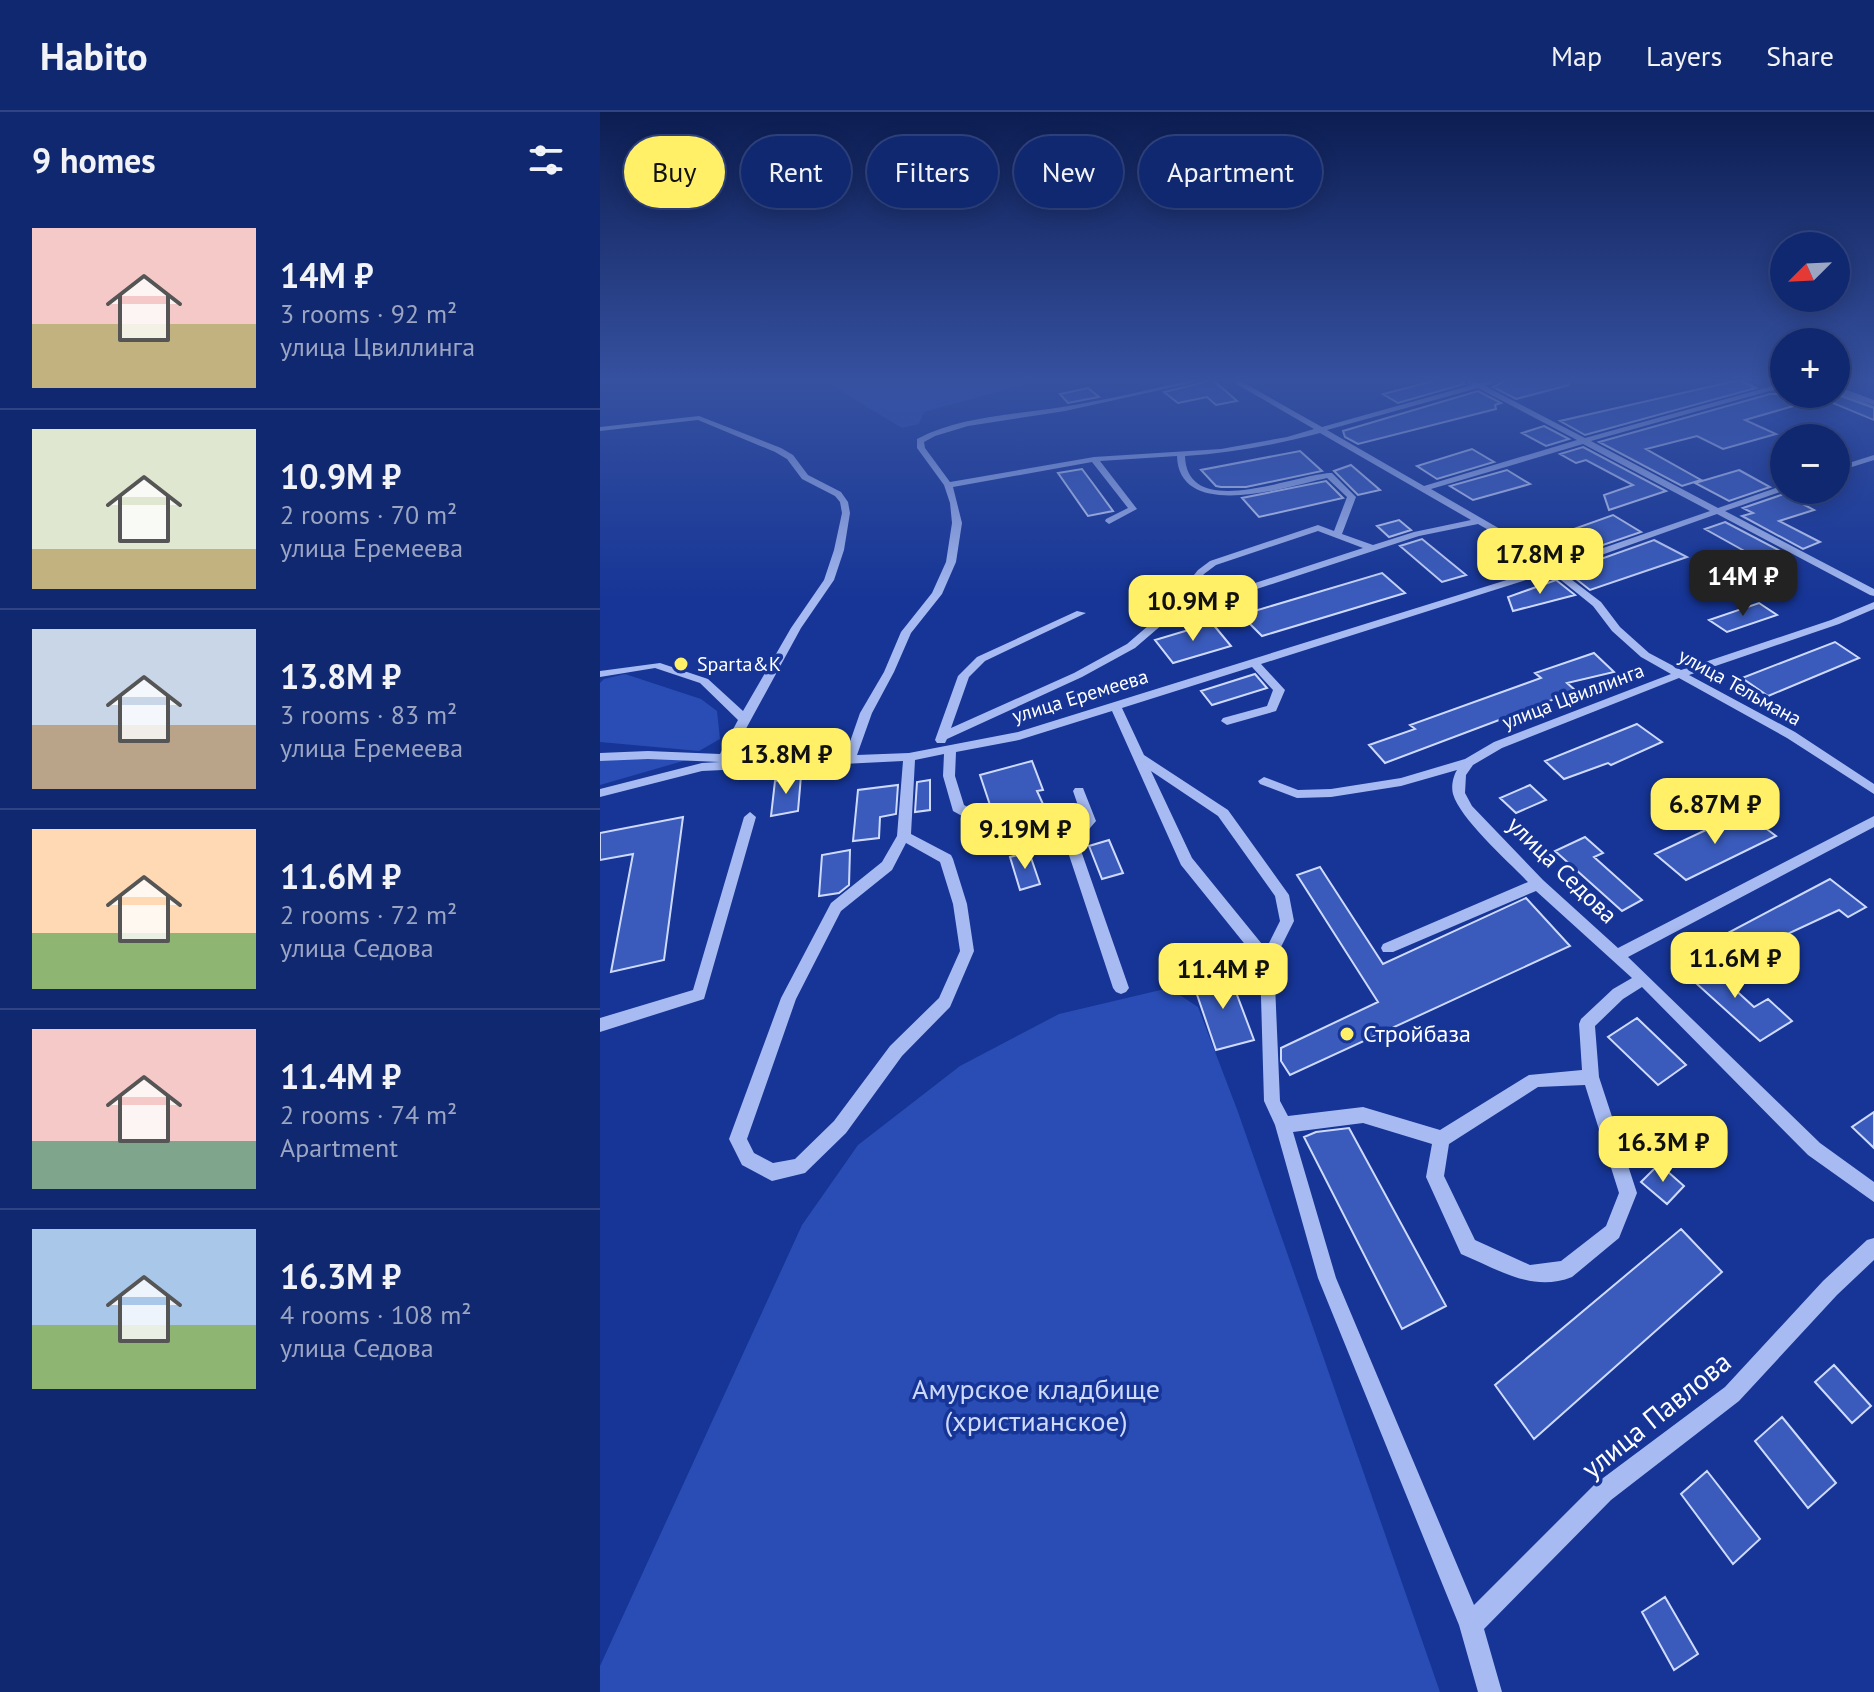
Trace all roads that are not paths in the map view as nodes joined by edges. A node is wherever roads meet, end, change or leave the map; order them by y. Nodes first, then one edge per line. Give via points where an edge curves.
1 (783, 453) edge
2 (924, 453) edge
3 (1194, 453) edge
4 (1362, 453) edge
5 (1545, 453) edge
6 (1612, 453) edge
7 (1181, 454) junction
8 (1874, 457) edge
9 (1094, 459) junction
10 (1850, 465) edge
11 (948, 485) junction
12 (1423, 489) junction
13 (1770, 493) edge
14 (1719, 510) junction
15 (1109, 521) dead end
16 (1475, 522) junction
17 (1337, 536) junction
18 (1371, 548) junction
19 (1555, 568) junction
20 (1874, 593) edge
21 (1874, 605) edge
22 (1081, 613) dead end
23 (1167, 615) junction
24 (1255, 663) junction
25 (600, 674) edge
26 (1678, 675) junction
27 (1116, 707) junction
28 (744, 719) junction
29 (1227, 721) dead end
30 (943, 736) junction
31 (950, 751) junction
32 (933, 754) junction
33 (600, 757) edge
34 (909, 757) junction
35 (1141, 758) junction
36 (725, 761) junction
37 (849, 761) junction
38 (1469, 762) junction
39 (1264, 781) dead end
40 (1874, 790) edge
41 (1079, 791) dead end
42 (600, 793) edge
43 (750, 817) dead end
44 (1874, 821) edge
45 (904, 836) junction
46 (1071, 841) junction
47 (1538, 884) junction
48 (1388, 948) dead end
49 (1616, 956) junction
50 (1267, 961) junction
51 (1643, 979) junction
52 (1121, 988) dead end
53 (600, 1025) edge
54 (1591, 1077) junction
55 (1283, 1125) junction
56 (1441, 1139) junction
57 (1874, 1193) edge
58 (1874, 1247) edge
59 (1471, 1625) junction
60 (1490, 1692) edge

1 - 28 street via 805,477 838,494 846,513 829,580
2 - 11 street
3 - 7 street
4 - 12 street, улица Тельмана
5 - 12 street
6 - 14 street
7 - 9 street
7 - 17 street via 1182,472 1199,489 1229,495 1329,475 1352,497
8 - 10 street
9 - 11 street
9 - 15 street via 1133,509
11 - 37 street via 957,523 946,578 906,632
12 - 16 street, улица Тельмана
13 - 14 street, улица Еремеева
14 - 19 street, улица Еремеева
14 - 20 street
16 - 18 street
16 - 19 street, улица Тельмана
17 - 18 street
17 - 23 street via 1318,528 1213,563
18 - 23 street
19 - 24 street, улица Еремеева
19 - 26 street, улица Тельмана via 1645,655
21 - 26 street, улица Цвиллинга
22 - 30 street via 981,659 964,676
23 - 30 street via 1131,646 1078,675
24 - 27 street, улица Еремеева
24 - 29 street via 1279,690 1272,708
25 - 28 street via 656,665 704,681
26 - 38 street, улица Цвиллинга via 1498,745
26 - 40 street, улица Тельмана via 1791,735
27 - 31 street, улица Еремеева
27 - 35 street
28 - 36 street
30 - 32 street
31 - 32 street, улица Еремеева
31 - 46 street via 949,776 958,808 1018,841
32 - 34 street, улица Еремеева
33 - 36 street
34 - 37 street, улица Еремеева
34 - 45 street
35 - 50 street via 1186,861
35 - 50 street via 1223,813 1282,895 1287,921
36 - 37 street, улица Еремеева
36 - 42 street, улица Еремеева
38 - 39 street, улица Цвиллинга via 1401,782 1331,793 1297,794
38 - 47 street, улица Седова via 1460,775 1459,793 1467,809
41 - 46 street via 1090,821
43 - 53 street via 699,994
44 - 49 street
45 - 45 street via 887,866 836,907 789,998 738,1139 748,1159 772,1172 799,1167 840,1127 896,1051 945,1002 967,951 946,859
46 - 52 street
47 - 48 street
47 - 49 street, улица Седова
49 - 51 street, улица Седова
50 - 55 street via 1272,1101
51 - 54 street via 1587,1024
51 - 57 street, улица Седова via 1814,1149
54 - 56 street via 1535,1080
54 - 56 street via 1628,1193 1613,1232 1565,1270 1530,1274 1468,1247 1435,1177
55 - 56 street via 1363,1115
55 - 59 street via 1327,1278
58 - 59 street, улица Павлова via 1732,1394 1603,1492
59 - 60 street

